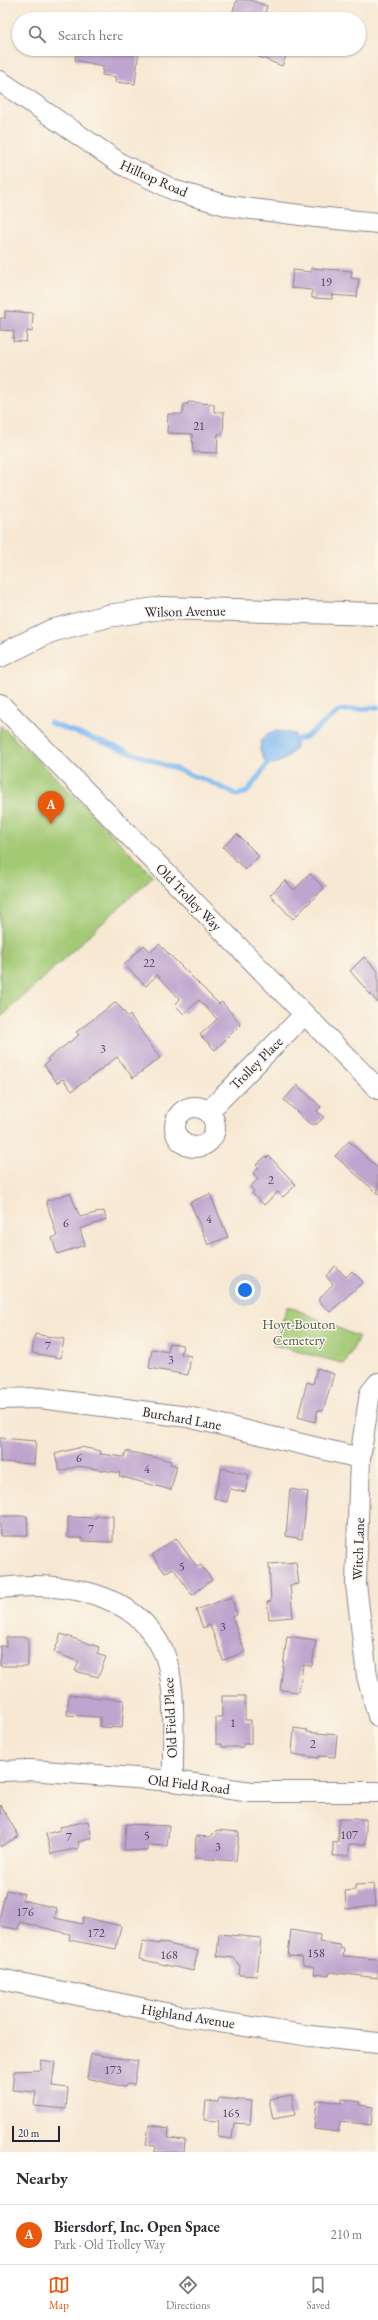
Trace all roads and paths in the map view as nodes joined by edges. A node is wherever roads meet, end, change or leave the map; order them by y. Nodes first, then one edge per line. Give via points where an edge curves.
1 (0, 81) edge
2 (378, 223) edge
3 (378, 614) edge
4 (0, 656) edge
5 (0, 704) edge
6 (304, 1015) junction
7 (378, 1089) edge
8 (208, 1112) dead end
9 (378, 1383) edge
10 (0, 1399) edge
11 (360, 1458) junction
12 (0, 1588) edge
13 (372, 1675) edge
14 (378, 1716) edge
15 (0, 1771) edge
16 (172, 1780) junction
17 (378, 1792) edge
18 (0, 1979) edge
19 (378, 2043) edge

1 - 2 street, Hilltop Road via 121,164 176,191 229,206
3 - 4 main road, Wilson Avenue via 162,608 108,616 51,631
5 - 6 street, Old Trolley Way
6 - 7 street, Old Trolley Way
6 - 8 street, Trolley Place
9 - 11 street, Witch Lane via 370,1393
10 - 11 street, Burchard Lane via 40,1398 188,1417
11 - 13 street, Witch Lane via 356,1584
12 - 16 street, Old Field Place via 24,1585 77,1589 118,1603 144,1621 164,1652 171,1684
13 - 14 street, Witch Lane
15 - 16 street, Old Field Road via 30,1770
16 - 17 street, Old Field Road via 252,1792
18 - 19 street, Highland Avenue via 156,2012 310,2036

